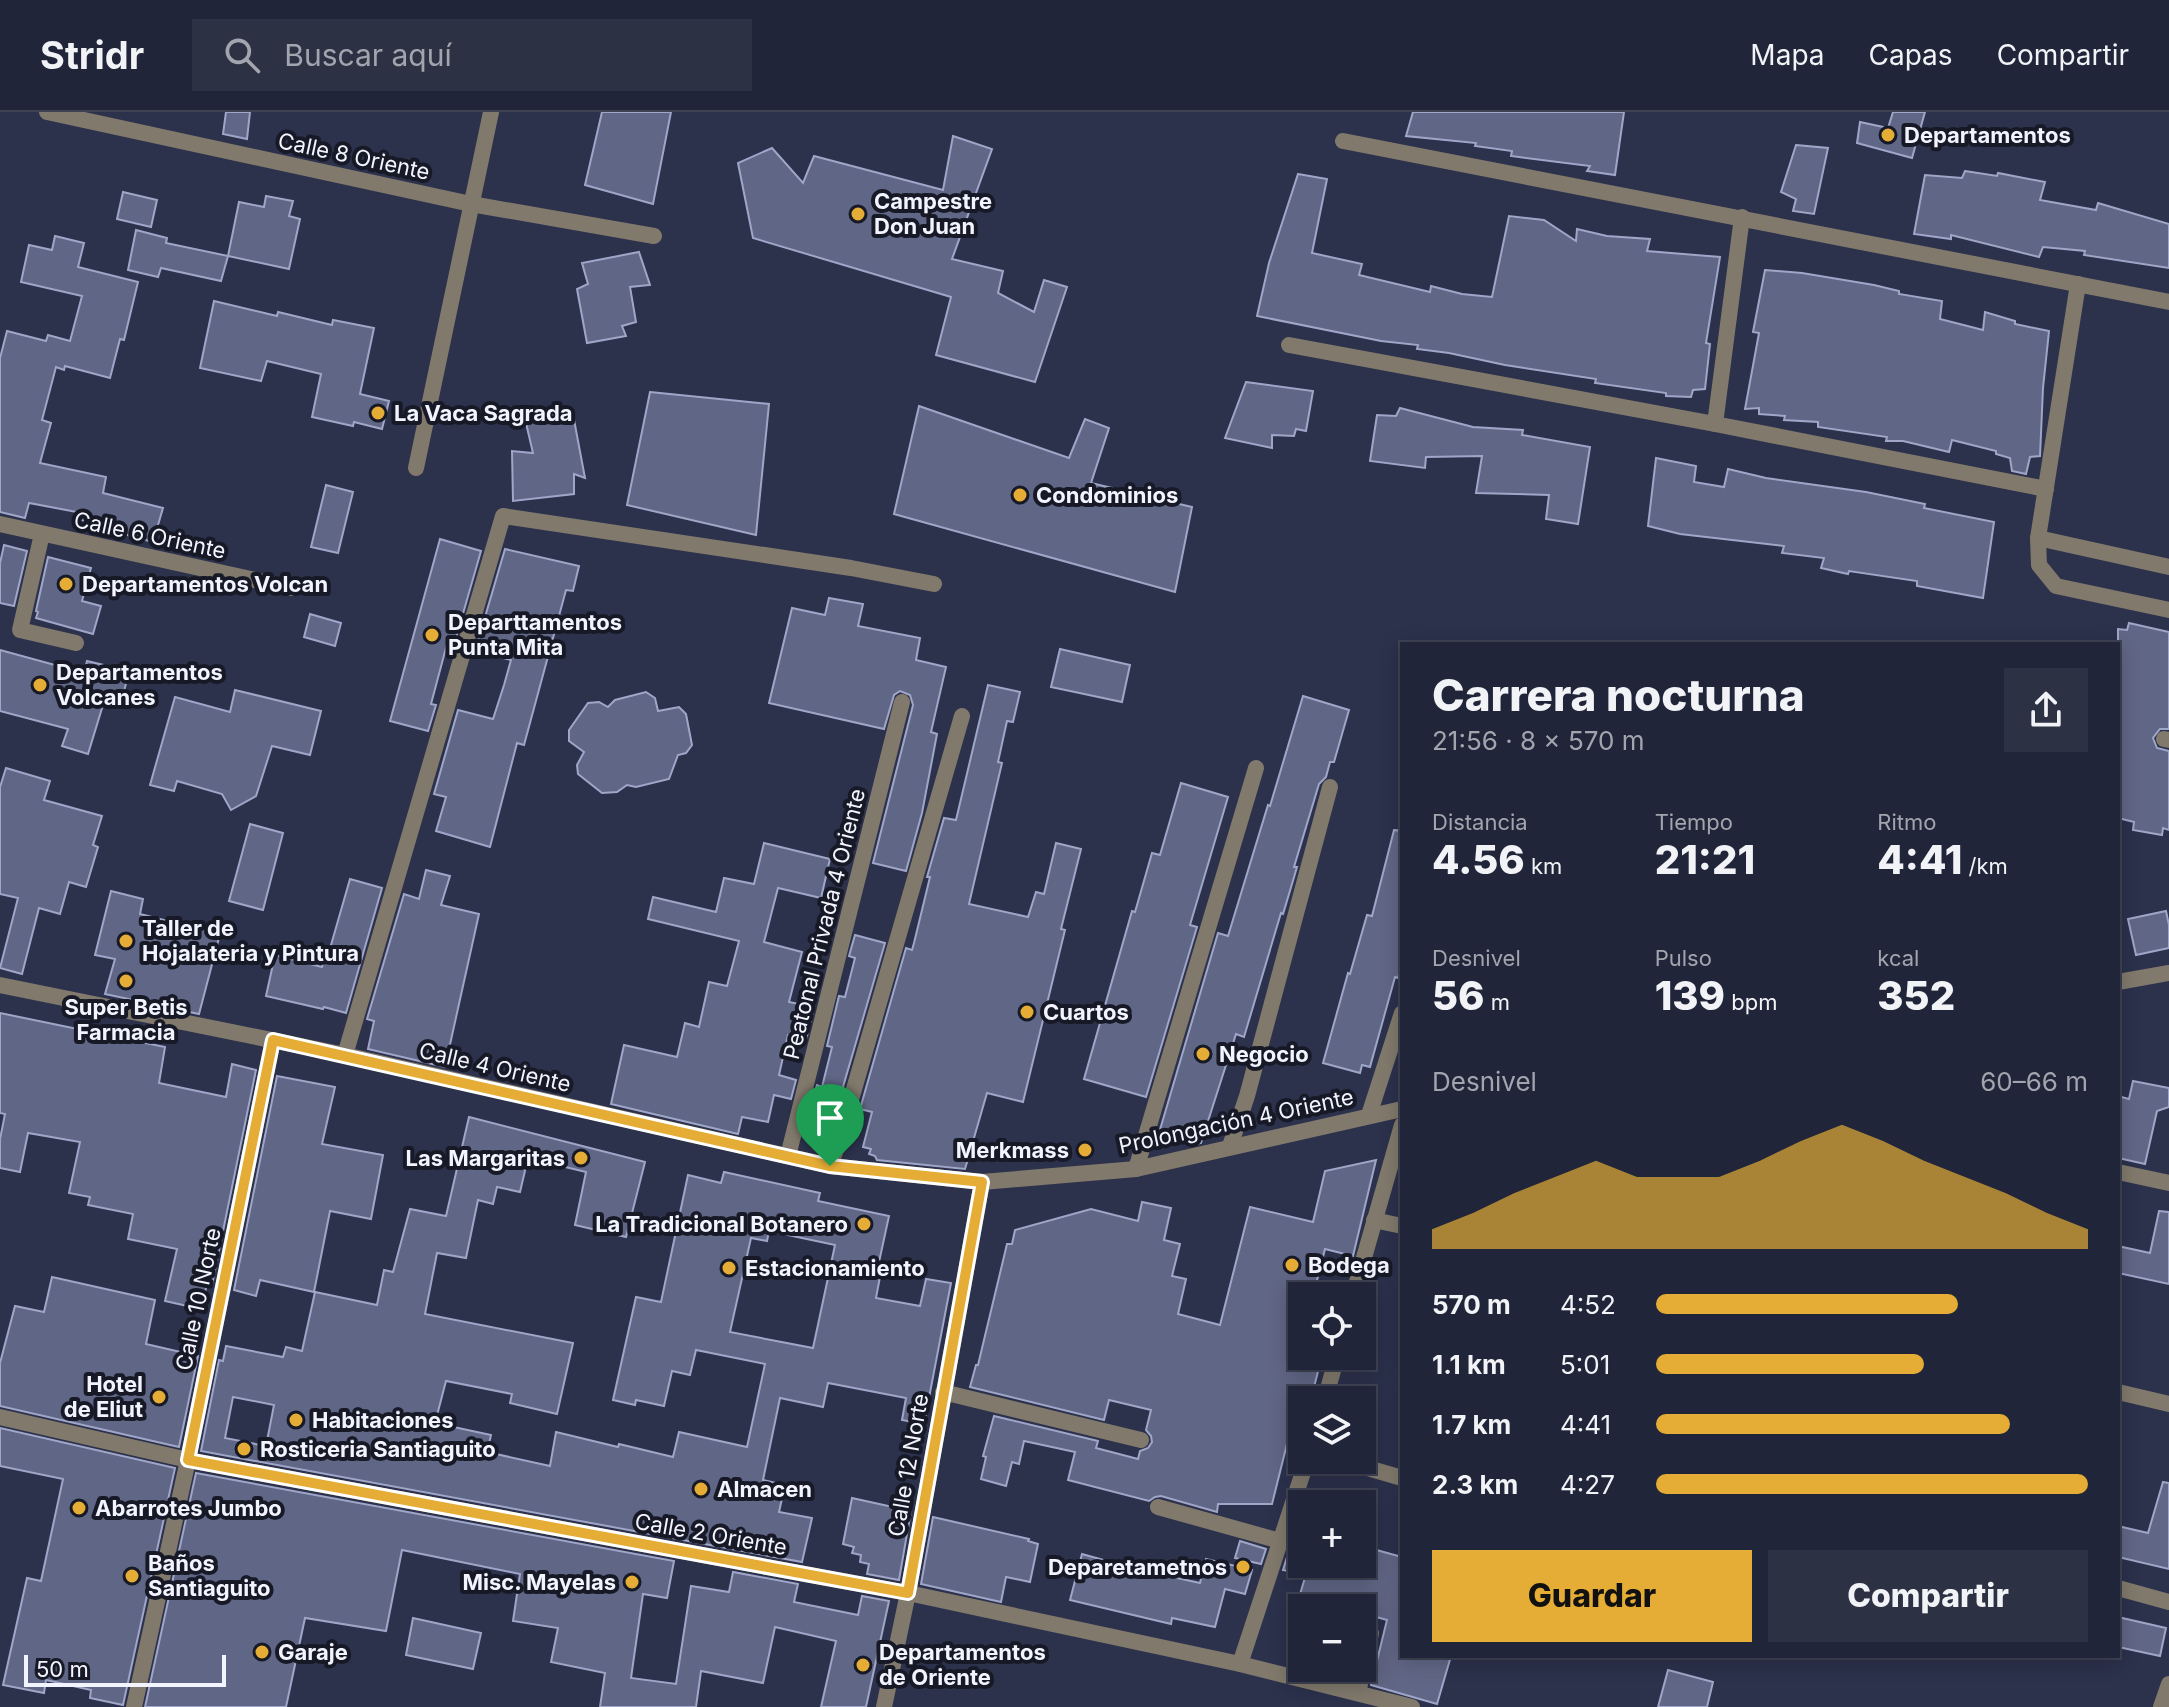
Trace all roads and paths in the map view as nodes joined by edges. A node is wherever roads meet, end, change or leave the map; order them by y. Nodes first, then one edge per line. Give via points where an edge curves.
1 (47, 112) edge
2 (491, 112) edge
3 (1343, 141) dead end
4 (471, 204) junction
5 (1742, 217) junction
6 (654, 236) dead end
7 (2078, 284) junction
8 (2169, 302) edge
9 (1289, 345) dead end
10 (1715, 424) junction
11 (416, 468) dead end
12 (2046, 489) junction
13 (0, 524) edge
14 (42, 534) junction
15 (2038, 538) junction
16 (2169, 567) edge
17 (934, 584) dead end
18 (291, 588) dead end
19 (2169, 610) edge
20 (76, 643) dead end
21 (902, 702) dead end
22 (962, 716) dead end
23 (1256, 768) dead end
24 (1330, 787) dead end
25 (2169, 973) edge
26 (2120, 982) edge
27 (0, 985) edge
28 (1400, 1019) edge
29 (273, 1040) junction
30 (345, 1055) junction
31 (1400, 1109) edge
32 (1369, 1115) junction
33 (1400, 1132) edge
34 (1230, 1146) junction
35 (788, 1156) junction
36 (830, 1166) junction
37 (1136, 1169) junction
38 (2120, 1172) edge
39 (982, 1182) junction
40 (2169, 1183) edge
41 (1374, 1220) junction
42 (1400, 1226) edge
43 (1357, 1282) edge
44 (943, 1392) junction
45 (2120, 1392) edge
46 (2169, 1404) edge
47 (0, 1417) edge
48 (1141, 1440) dead end
49 (188, 1460) junction
50 (1376, 1470) edge
51 (1302, 1474) edge
52 (1400, 1477) edge
53 (1158, 1507) dead end
54 (1280, 1541) junction
55 (2120, 1589) edge
56 (908, 1593) junction
57 (2169, 1602) edge
58 (1240, 1664) junction
59 (1360, 1682) edge
60 (2169, 1684) edge
61 (1358, 1693) junction
62 (134, 1707) edge
63 (884, 1707) edge
64 (1412, 1707) edge
65 (2161, 1707) edge

1 - 4 street, Calle 8 Oriente
2 - 4 street
3 - 5 street
4 - 6 street, Calle 8 Oriente
4 - 11 street
5 - 7 street
5 - 10 street
7 - 8 street
7 - 12 street
9 - 10 street
10 - 12 street
12 - 15 street
13 - 14 street, Calle 6 Oriente
14 - 18 street, Calle 6 Oriente
14 - 20 street via 20,630
15 - 16 street
15 - 19 street via 2039,565 2056,586
17 - 30 street via 503,516
21 - 35 street, Peatonal Privada 4 Oriente
22 - 36 street
23 - 37 street
24 - 34 street
25 - 26 street
27 - 29 street, Calle 4 Oriente
28 - 32 street
29 - 30 street, Calle 4 Oriente
29 - 49 street, Calle 10 Norte
30 - 35 street, Calle 4 Oriente
31 - 32 street, Prolongación 4 Oriente
32 - 34 street, Prolongación 4 Oriente
33 - 41 street
34 - 37 street, Prolongación 4 Oriente
35 - 36 street, Calle 4 Oriente
36 - 39 street, Calle 4 Oriente
37 - 39 street, Prolongación 4 Oriente
38 - 40 street
39 - 44 street, Calle 12 Norte
41 - 42 street
41 - 43 street
44 - 48 street
44 - 56 street, Calle 12 Norte
45 - 46 street
47 - 49 street, Calle 2 Oriente
49 - 56 street, Calle 2 Oriente
49 - 62 street, Calle 10 Norte
50 - 52 street
51 - 54 street
53 - 54 street
54 - 58 street
55 - 57 street
56 - 58 street, Calle 2 Oriente
56 - 63 street, Calle 12 Norte
58 - 61 street, Calle 2 Oriente
59 - 61 street
60 - 65 street
61 - 64 street, Calle 2 Oriente

